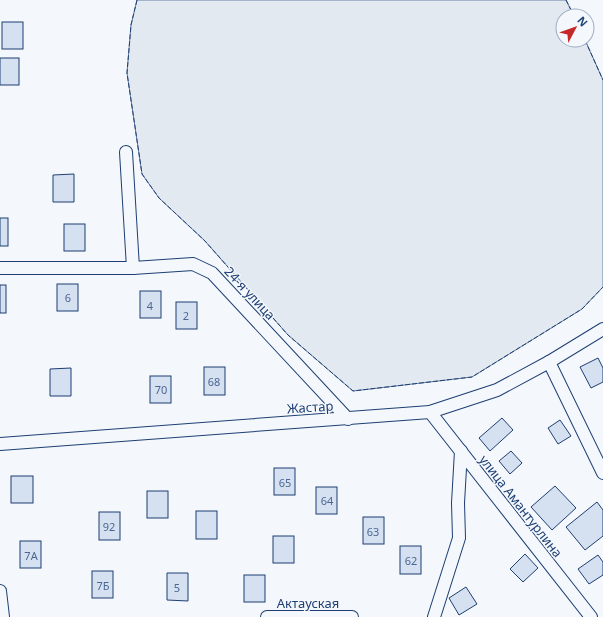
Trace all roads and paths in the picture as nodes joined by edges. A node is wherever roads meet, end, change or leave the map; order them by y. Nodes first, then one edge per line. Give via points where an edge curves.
1 (126, 152) dead end
2 (0, 268) edge
3 (134, 268) junction
4 (603, 329) edge
5 (549, 362) junction
6 (430, 412) junction
7 (348, 419) junction
8 (0, 444) edge
9 (461, 451) junction
10 (603, 473) edge
11 (0, 591) edge
12 (3, 617) edge
13 (267, 617) edge
14 (348, 617) edge
15 (352, 617) edge
16 (434, 617) edge
17 (591, 617) edge

1 - 3 street
2 - 3 street, 24-я улица
3 - 7 street, 24-я улица via 193,264 212,273
4 - 5 street, Жастар
5 - 6 street, Жастар via 497,390
5 - 10 street
6 - 7 street, Жастар
6 - 9 street, улица Амантурлина
7 - 8 street, Жастар
9 - 16 street via 459,538
9 - 17 street, улица Амантурлина
11 - 12 street
13 - 14 street, Актауская
14 - 15 street

